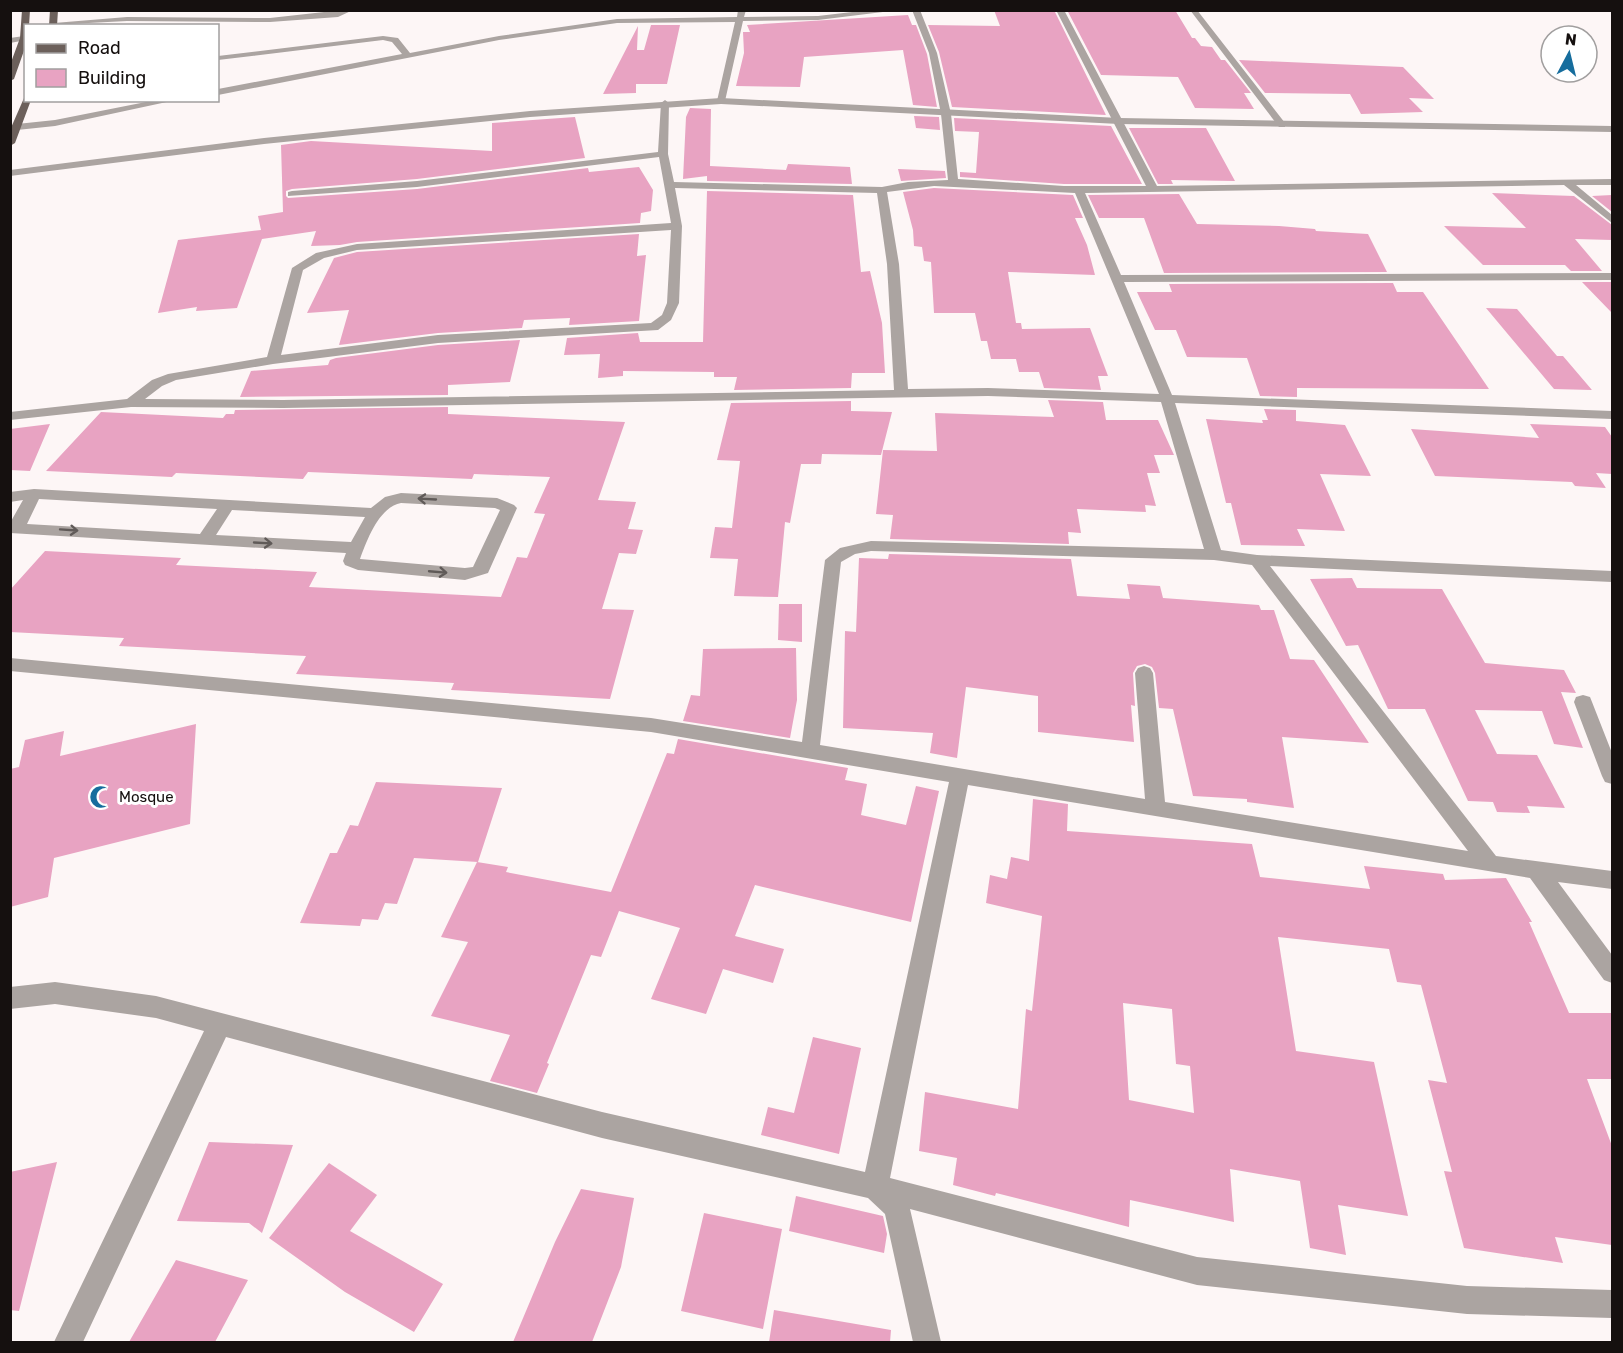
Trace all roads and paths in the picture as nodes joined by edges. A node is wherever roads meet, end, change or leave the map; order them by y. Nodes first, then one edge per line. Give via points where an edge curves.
1 (350, 10) edge
2 (603, 10) edge
3 (896, 10) edge
4 (916, 10) edge
5 (1060, 10) edge
6 (1193, 10) edge
7 (853, 13) edge
8 (673, 15) edge
9 (741, 15) edge
10 (197, 22) edge
11 (605, 23) junction
12 (65, 24) edge
13 (24, 38) edge
14 (10, 41) edge
15 (408, 56) junction
16 (219, 58) edge
17 (10, 79) edge
18 (219, 92) edge
19 (721, 101) junction
20 (26, 102) edge
21 (162, 102) edge
22 (665, 103) junction
23 (946, 114) junction
24 (1119, 121) junction
25 (1282, 125) junction
26 (17, 127) junction
27 (1612, 129) edge
28 (10, 143) edge
29 (663, 154) junction
30 (10, 173) edge
31 (953, 182) junction
32 (1566, 182) junction
33 (1612, 182) edge
34 (669, 185) junction
35 (1153, 189) junction
36 (882, 190) junction
37 (1080, 190) junction
38 (292, 194) dead end
39 (1612, 220) edge
40 (677, 226) junction
41 (1612, 276) edge
42 (1117, 279) junction
43 (273, 360) junction
44 (901, 393) junction
45 (1167, 398) junction
46 (131, 404) junction
47 (1612, 415) edge
48 (10, 416) edge
49 (34, 494) junction
50 (10, 497) edge
51 (228, 505) junction
52 (375, 513) junction
53 (14, 527) edge
54 (204, 540) junction
55 (356, 548) junction
56 (1214, 555) junction
57 (1257, 560) junction
58 (1612, 576) edge
59 (10, 664) edge
60 (1144, 673) dead end
61 (1583, 702) dead end
62 (810, 751) junction
63 (1612, 776) edge
64 (960, 777) junction
65 (1156, 809) junction
66 (1490, 864) junction
67 (1537, 871) junction
68 (1612, 880) edge
69 (1612, 974) edge
70 (10, 998) edge
71 (220, 1024) junction
72 (875, 1186) junction
73 (1612, 1304) edge
74 (68, 1342) edge
75 (927, 1342) edge

1 - 10 street via 338,15
2 - 11 street
3 - 7 street
4 - 23 street via 933,53
5 - 24 street
6 - 25 street
7 - 9 street
8 - 9 street
8 - 11 street
9 - 19 street
10 - 12 street via 127,19
11 - 15 street
13 - 14 street
13 - 17 main road
15 - 16 street via 395,40 383,38
15 - 18 street
19 - 22 street
19 - 23 street
20 - 26 main road
21 - 26 street
22 - 29 street
22 - 30 street via 264,141
23 - 24 street
23 - 31 street
24 - 25 street
24 - 35 street
25 - 27 street
26 - 28 main road
29 - 34 street
29 - 38 street via 417,184
31 - 36 street via 905,184
31 - 37 street
32 - 33 street
32 - 35 street
32 - 39 street
34 - 36 street
34 - 40 street
35 - 37 street
36 - 44 street via 893,264
37 - 42 street
40 - 43 street via 357,247 320,255 298,268
40 - 43 street via 673,303 670,315 654,327 438,339
41 - 42 street
42 - 45 street
43 - 46 street via 173,377 157,383
44 - 45 street
44 - 46 street
45 - 47 street
45 - 56 street
46 - 48 street
49 - 50 street
49 - 51 street
49 - 53 street
51 - 52 street
51 - 54 street
52 - 55 street
55 -> 52 street via 351,561 358,565 471,574 482,569 509,508 498,503 401,498 390,500
53 -> 54 street
54 -> 55 street
56 - 57 street
56 - 62 street via 871,546 840,552 832,560
57 - 58 street
57 - 66 street
59 - 62 street via 651,725
60 - 65 street
61 - 63 street
62 - 64 street
64 - 65 street
64 - 72 street
65 - 66 street
66 - 67 street
67 - 68 street
67 - 69 street
70 - 71 street via 55,993 156,1007
71 - 72 street via 602,1125
71 - 74 street
72 - 73 street via 1197,1271 1467,1300
72 - 75 street via 896,1206

